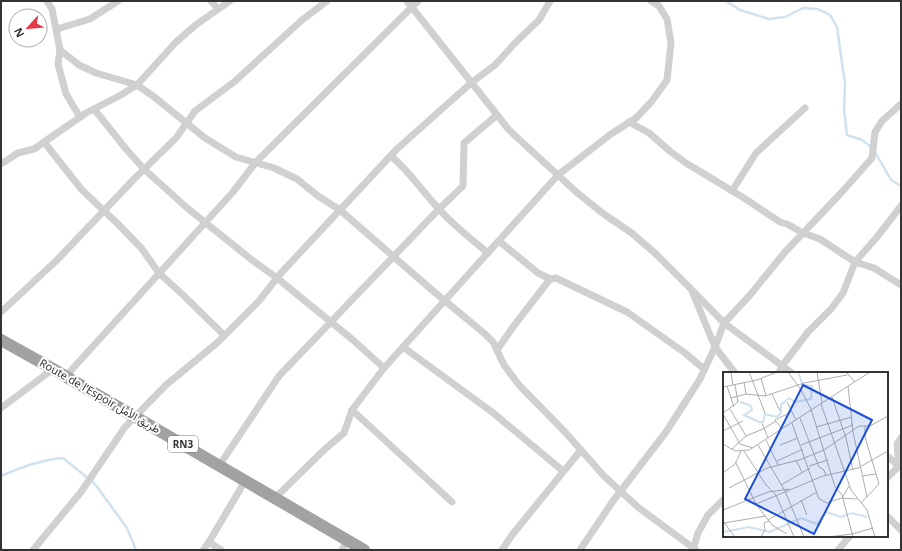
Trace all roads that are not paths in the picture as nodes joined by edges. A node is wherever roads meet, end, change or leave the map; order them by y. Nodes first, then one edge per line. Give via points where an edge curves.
1 (47, 1) edge
2 (118, 1) edge
3 (211, 1) edge
4 (230, 1) edge
5 (327, 1) edge
6 (407, 1) edge
7 (418, 1) edge
8 (550, 1) edge
9 (651, 1) edge
10 (412, 7) junction
11 (218, 9) junction
12 (57, 29) junction
13 (60, 50) junction
14 (471, 83) junction
15 (137, 85) junction
16 (901, 104) edge
17 (805, 108) dead end
18 (94, 109) junction
19 (497, 115) junction
20 (80, 117) junction
21 (629, 122) junction
22 (187, 123) junction
23 (44, 142) junction
24 (391, 156) junction
25 (256, 162) junction
26 (1, 164) edge
27 (144, 169) junction
28 (558, 175) junction
29 (732, 191) junction
30 (901, 206) edge
31 (439, 209) junction
32 (104, 210) junction
33 (340, 210) junction
34 (205, 222) junction
35 (803, 234) junction
36 (499, 241) junction
37 (488, 253) junction
38 (394, 256) junction
39 (855, 262) junction
40 (159, 273) junction
41 (277, 278) junction
42 (550, 279) junction
43 (901, 285) edge
44 (690, 288) junction
45 (445, 301) junction
46 (1, 312) edge
47 (331, 322) junction
48 (724, 323) junction
49 (224, 335) junction
50 (1, 340) edge
51 (403, 347) junction
52 (715, 347) junction
53 (497, 350) junction
54 (782, 366) junction
55 (384, 368) junction
56 (53, 369) junction
57 (704, 369) junction
58 (734, 372) edge
59 (779, 372) edge
60 (791, 372) edge
61 (66, 376) junction
62 (1, 408) edge
63 (352, 410) junction
64 (135, 417) junction
65 (901, 438) edge
66 (581, 450) junction
67 (888, 457) edge
68 (219, 466) junction
69 (899, 466) junction
70 (563, 471) junction
71 (888, 477) edge
72 (245, 481) junction
73 (620, 492) junction
74 (275, 498) junction
75 (723, 500) edge
76 (452, 502) dead end
77 (888, 517) edge
78 (901, 530) edge
79 (849, 537) edge
80 (209, 542) junction
81 (344, 545) edge
82 (32, 550) edge
83 (203, 550) edge
84 (220, 550) edge
85 (364, 550) edge
86 (502, 550) edge
87 (580, 550) edge
88 (694, 550) edge
89 (838, 550) edge

1 - 12 street via 52,8
2 - 12 street via 90,19
3 - 11 street
4 - 11 street
5 - 22 street via 302,20 234,82 195,111
6 - 10 street
7 - 10 street
8 - 14 street via 539,20 496,65
9 - 21 street via 659,6 667,19 671,43 667,80 636,118
10 - 14 street
10 - 25 street
11 - 15 street via 176,42
12 - 13 street
13 - 15 street via 79,65 96,73
13 - 20 street via 58,64 66,94
14 - 19 street
14 - 24 street
15 - 18 street
15 - 22 street
16 - 35 street via 882,121 875,132 872,158
17 - 29 street via 756,154
18 - 20 street
18 - 27 street
19 - 28 street via 509,130
19 - 31 street via 464,143 463,186
20 - 23 street
21 - 28 street
21 - 29 street via 649,133 676,156
22 - 25 street via 205,138 236,157
22 - 27 street via 176,138
23 - 26 street via 34,149 18,153
23 - 32 street via 82,190
24 - 31 street via 405,168
24 - 33 street
25 - 33 street via 297,179
25 - 34 street
27 - 32 street
27 - 34 street
28 - 36 street
28 - 44 street via 601,212 633,234
29 - 35 street
30 - 39 street
31 - 37 street via 457,228
31 - 38 street
32 - 40 street via 142,249
32 - 46 street via 57,260
33 - 38 street
33 - 41 street
34 - 40 street
34 - 41 street
35 - 39 street via 820,239
35 - 48 street
36 - 37 street
36 - 42 street via 538,273
37 - 45 street
38 - 45 street
38 - 47 street
39 - 43 street via 874,268
39 - 54 street via 843,293
40 - 49 street
40 - 61 street
41 - 47 street
41 - 49 street via 258,302
42 - 53 street
42 - 57 street via 556,278 627,312
44 - 48 street
44 - 52 street
45 - 51 street
45 - 53 street via 485,334
47 - 55 street
47 - 68 street via 279,376
48 - 52 street
48 - 54 street
49 - 64 street via 166,385
50 - 56 highway, Route de l’Espoir طريق الأمل / RN3
51 - 55 street
51 - 70 street via 492,412
52 - 57 street
52 - 58 street
53 - 66 street via 504,365 519,385
54 - 59 street
54 - 60 street
55 - 63 street
56 - 61 highway, Route de l’Espoir طريق الأمل / RN3
56 - 62 street
57 - 73 street via 666,432
61 - 64 highway, Route de l’Espoir طريق الأمل / RN3
63 - 74 street via 344,432
63 - 76 street
64 - 68 highway, Route de l’Espoir طريق الأمل / RN3
64 - 82 street via 125,427 81,492
65 - 69 street via 898,444
66 - 70 street
66 - 73 street
67 - 69 street
68 - 72 highway, Route de l’Espoir طريق الأمل / RN3
69 - 71 street
70 - 86 street
72 - 74 highway, Route de l’Espoir طريق الأمل / RN3
72 - 80 street
73 - 87 street
73 - 88 street
74 - 81 highway, Route de l’Espoir طريق الأمل / RN3
75 - 88 street via 708,515 698,532
77 - 78 street
79 - 89 street
80 - 83 street
80 - 84 street
81 - 85 highway, Route de l’Espoir طريق الأمل / RN3

